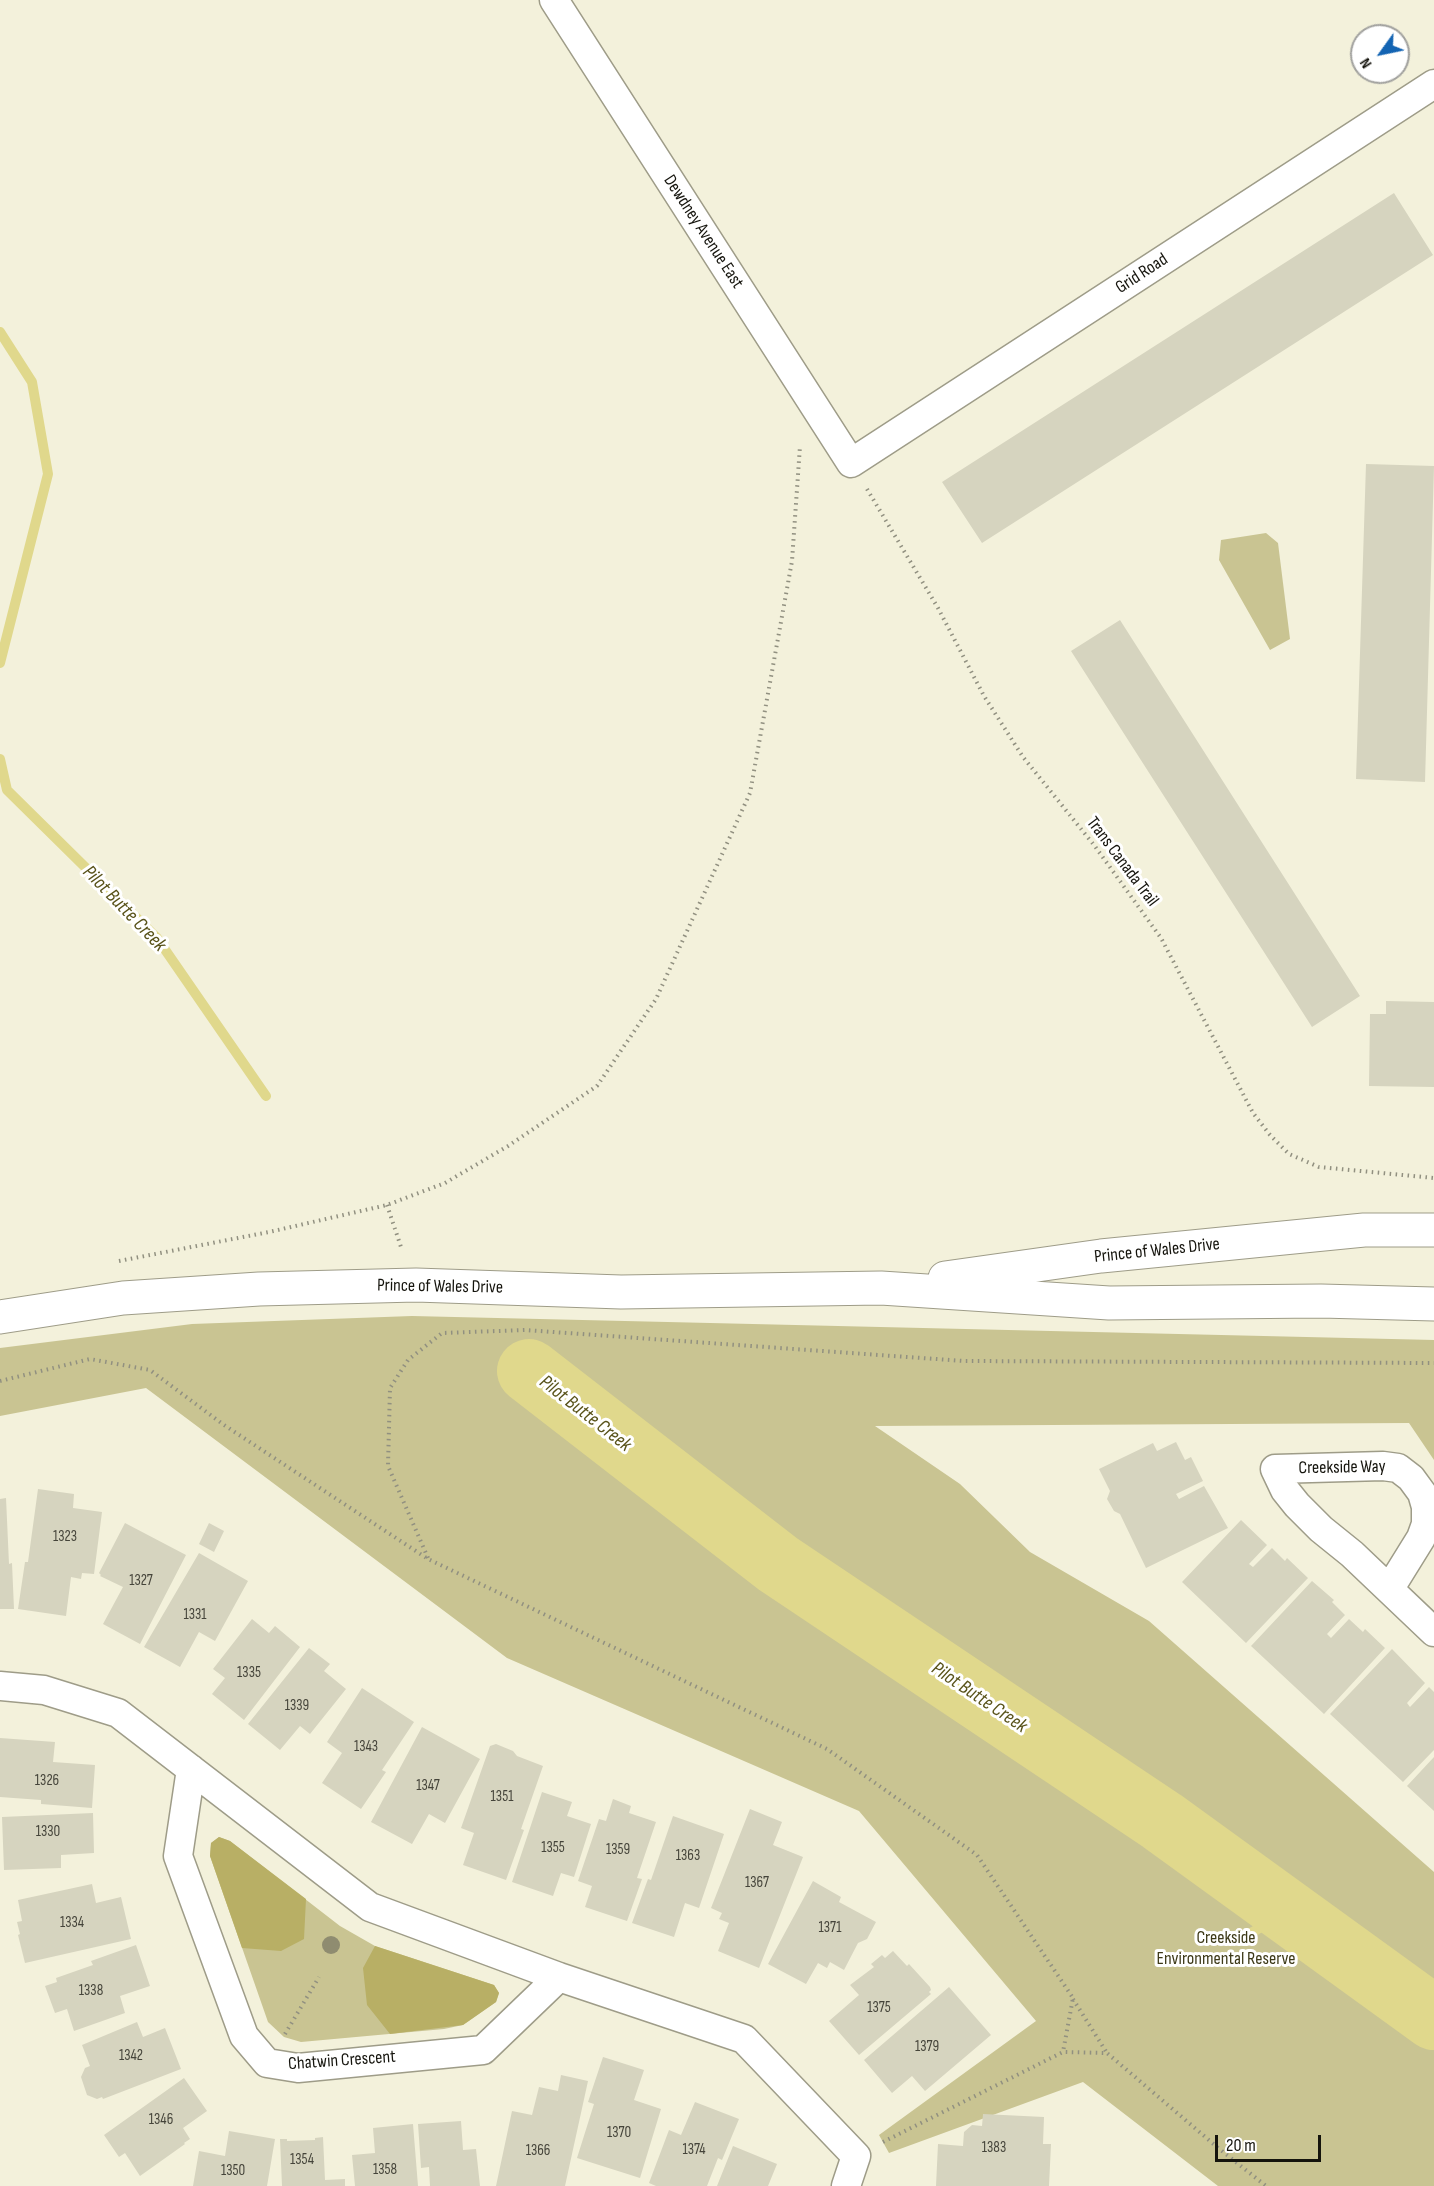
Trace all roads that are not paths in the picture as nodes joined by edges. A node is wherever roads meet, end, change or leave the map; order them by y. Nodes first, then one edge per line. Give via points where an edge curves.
1 (554, 0) edge
2 (1434, 84) edge
3 (851, 464) joint
4 (1434, 1230) edge
5 (881, 1287) junction
6 (1434, 1304) edge
7 (0, 1317) edge
8 (1390, 1588) junction
9 (1434, 1632) edge
10 (0, 1686) edge
11 (191, 1769) junction
12 (559, 1977) junction
13 (846, 2186) edge

1 - 3 street, Dewdney Avenue East
2 - 3 street, Grid Road
4 - 5 main road, Prince of Wales Drive via 1364,1230 1112,1255
5 - 6 main road, Prince of Wales Drive via 1110,1303
5 - 7 main road, Prince of Wales Drive via 621,1292 416,1285 259,1288 123,1298
8 - 8 street, Creekside Way via 1426,1524 1422,1493 1411,1478 1398,1468 1383,1466 1275,1469 1297,1505
8 - 9 street, Creekside Way
10 - 11 street via 44,1690 118,1713
11 - 12 street via 370,1907
11 - 12 street, Chatwin Crescent via 178,1856 244,2036 267,2063 298,2068 483,2050
12 - 13 street via 744,2039 856,2156

